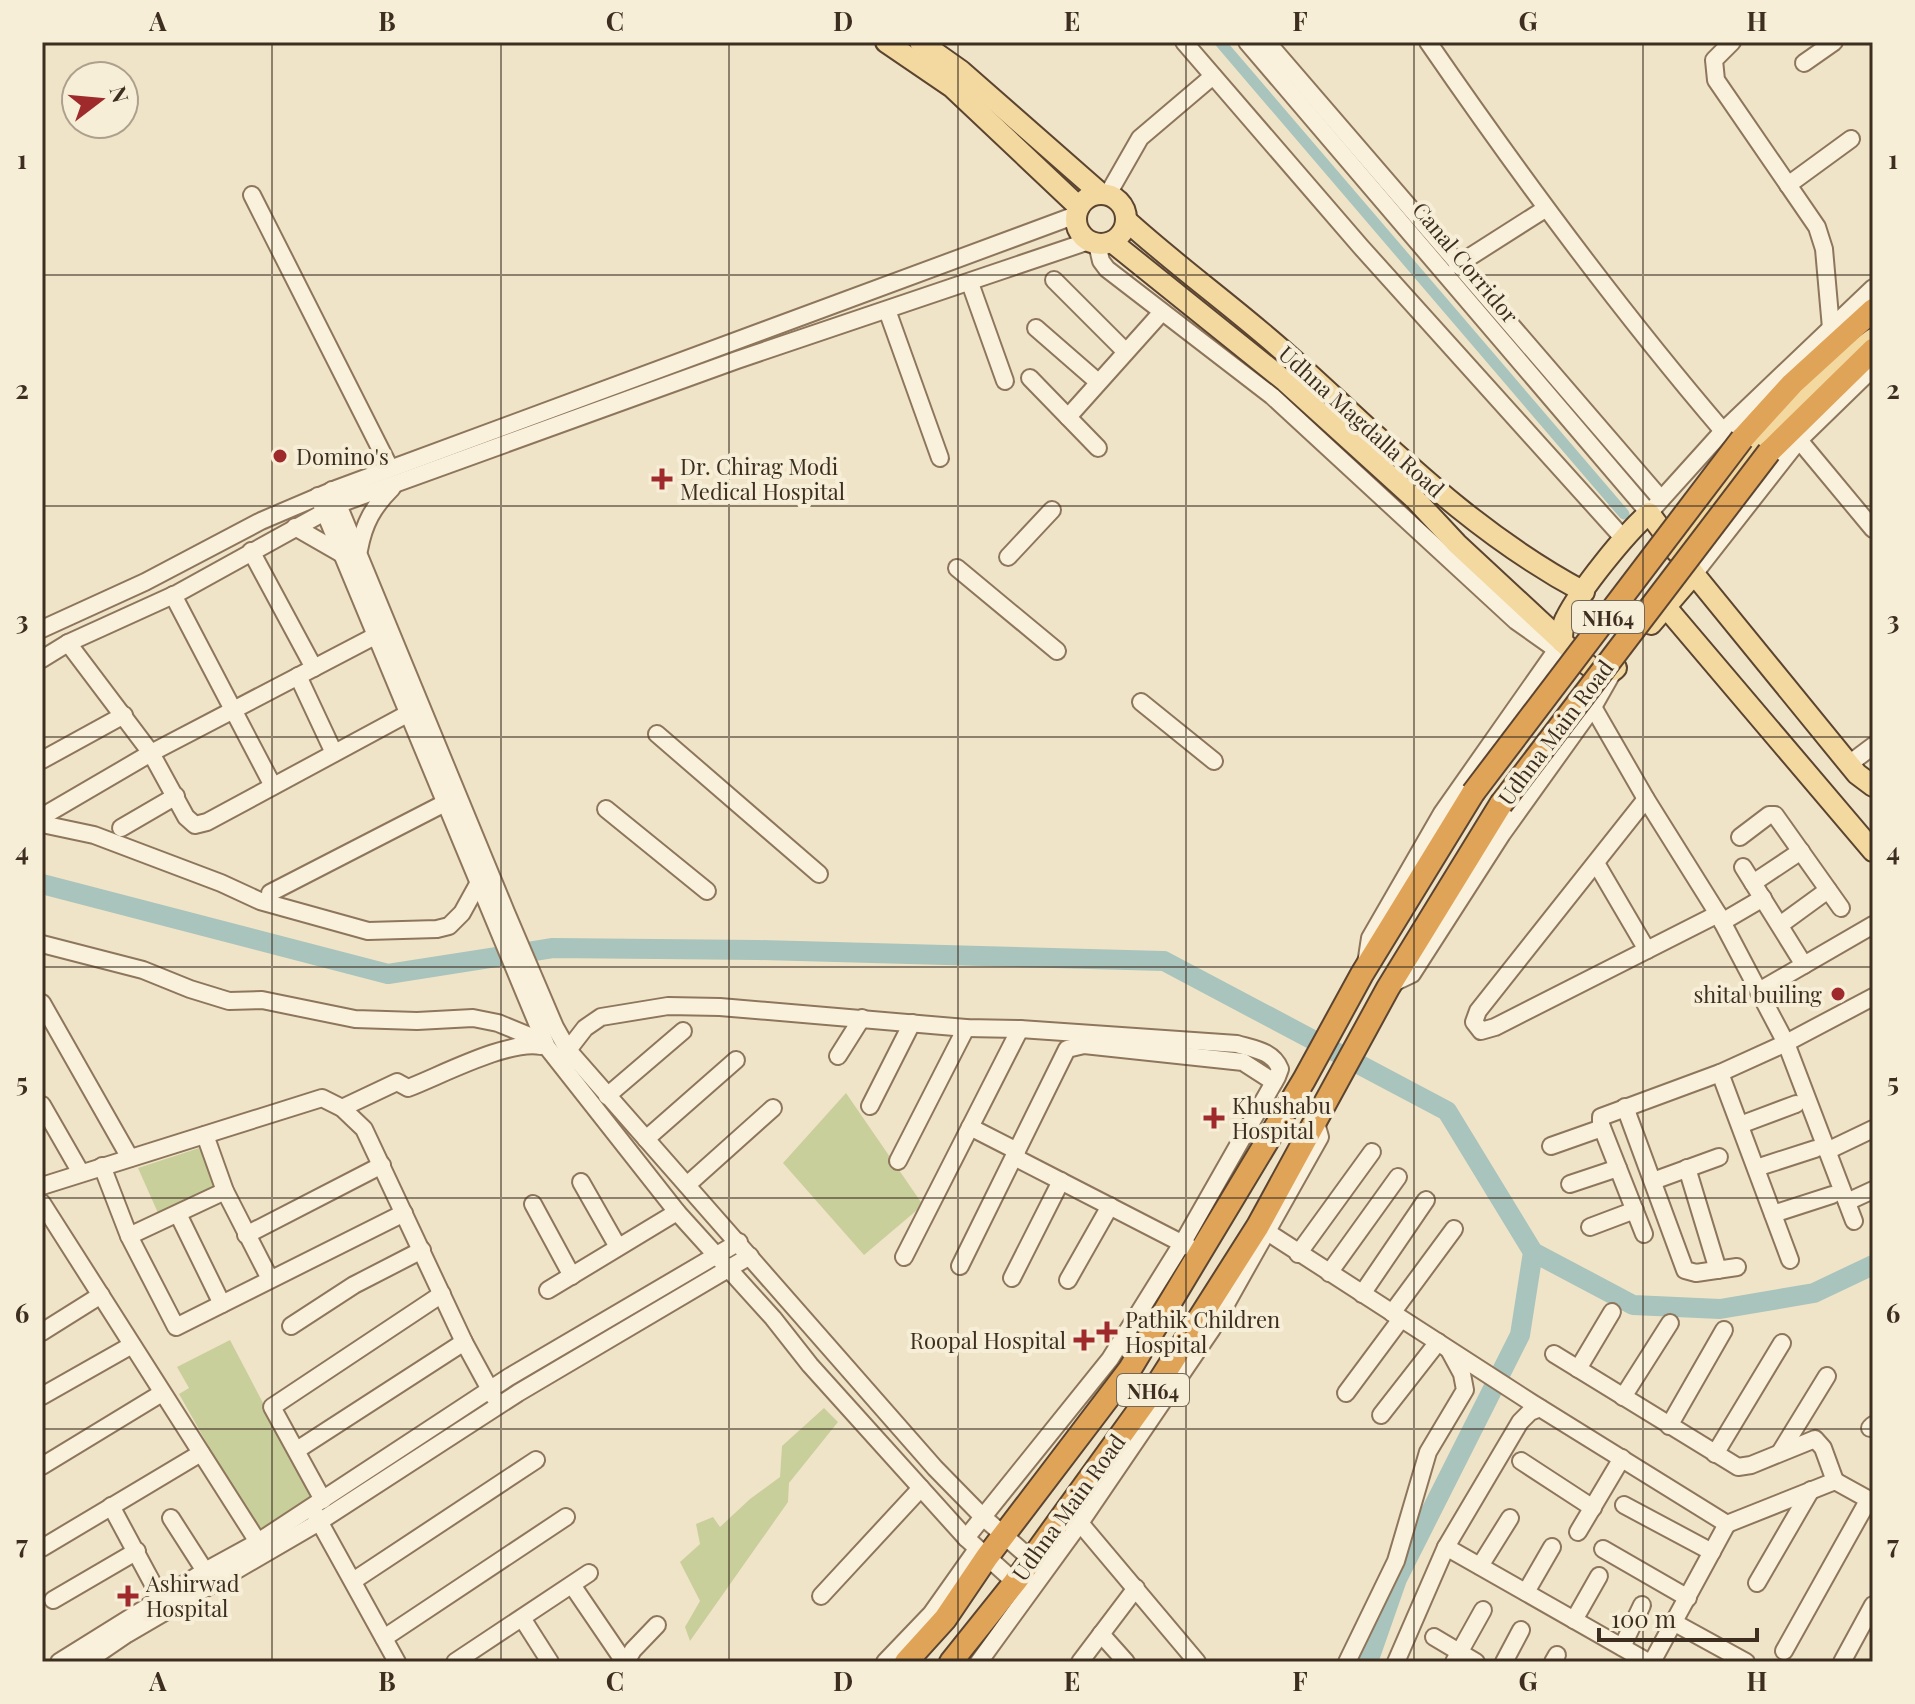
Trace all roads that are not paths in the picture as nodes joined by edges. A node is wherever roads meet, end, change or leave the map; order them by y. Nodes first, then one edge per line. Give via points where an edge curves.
1 (886, 42) edge
2 (920, 42) edge
3 (1184, 42) edge
4 (1247, 42) edge
5 (1267, 42) edge
6 (1428, 42) edge
7 (1732, 42) edge
8 (1834, 42) edge
9 (1804, 63) dead end
10 (1213, 76) junction
11 (1851, 139) dead end
12 (1788, 185) junction
13 (1104, 194) junction
14 (252, 195) dead end
15 (1545, 209) junction
16 (1077, 211) junction
17 (1127, 221) junction
18 (1099, 242) junction
19 (1457, 265) junction
20 (1054, 280) dead end
21 (970, 283) junction
22 (1873, 288) edge
23 (887, 310) junction
24 (1873, 310) edge
25 (1162, 312) junction
26 (1873, 325) edge
27 (1036, 328) dead end
28 (1831, 328) junction
29 (1873, 339) edge
30 (1124, 350) junction
31 (1873, 350) edge
32 (1839, 364) junction
33 (1873, 368) edge
34 (1030, 378) dead end
35 (1005, 381) dead end
36 (1098, 382) junction
37 (1068, 417) junction
38 (1732, 435) junction
39 (1799, 440) junction
40 (1098, 448) dead end
41 (940, 458) dead end
42 (393, 476) junction
43 (328, 500) junction
44 (1655, 506) junction
45 (1052, 510) dead end
46 (295, 527) junction
47 (1873, 529) edge
48 (1624, 539) junction
49 (251, 551) junction
50 (1676, 551) junction
51 (350, 553) junction
52 (1008, 557) dead end
53 (957, 568) dead end
54 (1694, 574) junction
55 (1584, 592) junction
56 (173, 595) junction
57 (1665, 606) junction
58 (43, 628) edge
59 (375, 636) junction
60 (63, 646) junction
61 (1563, 647) junction
62 (1057, 651) dead end
63 (42, 659) edge
64 (314, 668) junction
65 (1614, 670) junction
66 (298, 676) junction
67 (1141, 702) dead end
68 (1593, 707) junction
69 (232, 710) junction
70 (409, 713) junction
71 (124, 715) junction
72 (657, 734) dead end
73 (1873, 746) edge
74 (151, 753) junction
75 (334, 753) junction
76 (42, 760) edge
77 (1214, 761) dead end
78 (1849, 764) junction
79 (273, 786) junction
80 (1873, 786) edge
81 (176, 796) junction
82 (1646, 799) junction
83 (445, 803) junction
84 (606, 809) dead end
85 (46, 818) edge
86 (121, 828) dead end
87 (1740, 837) dead end
88 (1801, 851) junction
89 (1873, 851) edge
90 (1596, 863) junction
91 (1743, 867) dead end
92 (819, 874) dead end
93 (1753, 883) junction
94 (478, 884) junction
95 (1828, 890) junction
96 (707, 891) dead end
97 (270, 893) dead end
98 (1763, 898) junction
99 (1841, 908) dead end
100 (499, 914) junction
101 (1720, 918) junction
102 (1780, 925) junction
103 (1873, 925) edge
104 (42, 944) edge
105 (1647, 950) junction
106 (1804, 965) junction
107 (1364, 972) junction
108 (1389, 986) junction
109 (1759, 991) junction
110 (1873, 997) edge
111 (42, 1003) edge
112 (862, 1018) junction
113 (912, 1023) junction
114 (966, 1028) junction
115 (1020, 1029) junction
116 (683, 1031) dead end
117 (543, 1040) junction
118 (1786, 1043) junction
119 (568, 1050) junction
120 (838, 1056) dead end
121 (736, 1060) dead end
122 (1720, 1073) junction
123 (1274, 1082) junction
124 (607, 1096) junction
125 (1796, 1104) dead end
126 (42, 1105) edge
127 (870, 1106) dead end
128 (1625, 1107) junction
129 (342, 1108) junction
130 (773, 1108) dead end
131 (1740, 1125) junction
132 (970, 1127) junction
133 (1602, 1128) junction
134 (1873, 1129) edge
135 (205, 1135) junction
136 (646, 1139) junction
137 (1551, 1146) dead end
138 (1821, 1150) junction
139 (1372, 1152) dead end
140 (1016, 1154) junction
141 (1719, 1157) dead end
142 (130, 1158) junction
143 (898, 1161) dead end
144 (382, 1165) junction
145 (102, 1166) junction
146 (1618, 1168) junction
147 (1687, 1168) junction
148 (1756, 1168) junction
149 (81, 1173) junction
150 (1398, 1177) dead end
151 (1061, 1181) junction
152 (1653, 1181) junction
153 (581, 1182) dead end
154 (1570, 1184) dead end
155 (687, 1185) junction
156 (42, 1186) edge
157 (1873, 1190) edge
158 (225, 1191) junction
159 (1839, 1198) junction
160 (1426, 1200) dead end
161 (42, 1203) edge
162 (533, 1204) dead end
163 (1110, 1206) junction
164 (1635, 1210) junction
165 (677, 1212) junction
166 (404, 1213) junction
167 (178, 1214) junction
168 (1773, 1214) junction
169 (1854, 1221) dead end
170 (1590, 1227) dead end
171 (1454, 1229) dead end
172 (1263, 1230) junction
173 (1644, 1234) dead end
174 (246, 1235) junction
175 (129, 1236) junction
176 (739, 1242) junction
177 (618, 1247) junction
178 (1191, 1248) junction
179 (422, 1250) junction
180 (1298, 1254) junction
181 (750, 1256) junction
182 (716, 1257) junction
183 (904, 1257) dead end
184 (1790, 1260) dead end
185 (960, 1266) dead end
186 (1737, 1267) dead end
187 (728, 1270) junction
188 (1718, 1270) junction
189 (1329, 1273) junction
190 (572, 1276) junction
191 (1012, 1278) dead end
192 (270, 1279) junction
193 (1068, 1280) dead end
194 (548, 1290) dead end
195 (442, 1294) junction
196 (1362, 1294) junction
197 (101, 1295) junction
198 (222, 1304) junction
199 (1612, 1312) dead end
200 (1396, 1316) junction
201 (1670, 1323) dead end
202 (291, 1326) dead end
203 (1724, 1330) dead end
204 (42, 1332) edge
205 (464, 1342) junction
206 (1782, 1343) dead end
207 (132, 1345) junction
208 (1443, 1346) junction
209 (1554, 1354) dead end
210 (1578, 1369) junction
211 (1827, 1376) dead end
212 (490, 1390) junction
213 (162, 1393) junction
214 (1346, 1393) dead end
215 (42, 1396) edge
216 (1623, 1397) junction
217 (500, 1405) junction
218 (1536, 1405) junction
219 (1381, 1415) dead end
220 (1669, 1426) junction
221 (297, 1450) junction
222 (1781, 1451) junction
223 (201, 1453) junction
224 (1715, 1454) junction
225 (1622, 1458) junction
226 (536, 1460) dead end
227 (1521, 1461) dead end
228 (42, 1466) edge
229 (1835, 1481) junction
230 (921, 1488) junction
231 (1811, 1490) junction
232 (1871, 1500) edge
233 (1624, 1505) dead end
234 (111, 1506) junction
235 (1593, 1508) junction
236 (318, 1510) junction
237 (566, 1517) dead end
238 (983, 1517) junction
239 (171, 1518) dead end
240 (1510, 1518) dead end
241 (1080, 1523) junction
242 (1727, 1524) junction
243 (1578, 1532) dead end
244 (1004, 1536) junction
245 (258, 1542) junction
246 (1446, 1547) junction
247 (1552, 1547) dead end
248 (42, 1548) edge
249 (977, 1548) junction
250 (1603, 1549) dead end
251 (137, 1551) junction
252 (1712, 1552) junction
253 (1031, 1559) junction
254 (1480, 1566) junction
255 (205, 1571) junction
256 (589, 1573) dead end
257 (1599, 1576) dead end
258 (353, 1581) junction
259 (1015, 1582) junction
260 (1757, 1583) dead end
261 (572, 1585) junction
262 (1136, 1588) junction
263 (1526, 1592) junction
264 (821, 1596) dead end
265 (1688, 1598) junction
266 (161, 1599) junction
267 (53, 1600) dead end
268 (1642, 1605) dead end
269 (1873, 1605) edge
270 (1483, 1610) dead end
271 (522, 1618) junction
272 (1574, 1620) junction
273 (1675, 1623) junction
274 (657, 1625) dead end
275 (1521, 1630) dead end
276 (1101, 1634) junction
277 (1434, 1637) dead end
278 (384, 1638) junction
279 (1622, 1647) junction
280 (1784, 1651) dead end
281 (475, 1657) edge
282 (1456, 1658) edge
283 (626, 1661) edge
284 (59, 1662) edge
285 (86, 1662) edge
286 (397, 1662) edge
287 (455, 1662) edge
288 (550, 1662) edge
289 (885, 1662) edge
290 (906, 1662) edge
291 (951, 1662) edge
292 (979, 1662) edge
293 (1080, 1662) edge
294 (1126, 1662) edge
295 (1197, 1662) edge
296 (1347, 1662) edge
297 (1396, 1662) edge
298 (1476, 1662) edge
299 (1504, 1662) edge
300 (1650, 1662) edge
301 (1746, 1662) edge
302 (1842, 1662) edge

1 - 16 main road, Udhna Magdalla Road via 952,87
2 - 13 main road
3 - 10 street
4 - 44 street, Canal Corridor
5 - 19 street
6 - 15 street
7 - 12 street via 1714,60 1716,80
8 - 9 street
10 - 13 street via 1140,138
10 - 48 street
11 - 12 street
12 - 28 street via 1821,238
13 - 16 main road via 1084,200
13 - 17 main road via 1122,205
14 - 42 street
15 - 19 street
15 - 38 street via 1643,337
16 - 18 main road, Udhna Magdalla Road via 1079,230
16 - 42 street
17 - 18 main road via 1124,230
17 - 55 main road via 1288,355 1446,500 1524,557
18 - 21 street
18 - 25 street via 1107,269
18 - 61 main road, Udhna Magdalla Road via 1285,381 1415,499
19 - 44 street
20 - 30 street
21 - 23 street
21 - 35 street
22 - 28 street
23 - 41 street
23 - 42 street
24 - 38 highway, NH64
25 - 30 street
25 - 61 street via 1272,396 1516,621
26 - 32 main road
27 - 36 street
28 - 38 street
29 - 32 main road
30 - 36 street
31 - 108 highway, Udhna Main Road / NH64, bridge via 1769,452 1501,804
32 - 50 main road via 1771,430
33 - 39 street
34 - 37 street
36 - 37 street
37 - 40 street
38 - 44 street
38 - 107 highway, NH64, bridge via 1473,793
39 - 47 street
39 - 54 street
42 - 43 street
42 - 51 street
43 - 46 street
43 - 51 street
43 - 58 street via 261,521
44 - 48 main road
44 - 50 main road
45 - 52 street
46 - 49 street
46 - 51 street
48 - 55 main road
49 - 56 street
49 - 64 street
50 - 54 main road
51 - 59 street
51 - 100 street
53 - 62 street
54 - 57 main road
54 - 78 main road
55 - 61 main road via 1565,620
56 - 60 street
56 - 69 street
57 - 65 main road
57 - 89 main road
58 - 60 street
59 - 64 street
59 - 70 street
60 - 63 street
60 - 71 street
61 - 65 main road, Udhna Magdalla Road via 1593,669
61 - 107 street via 1442,813 1370,938
64 - 66 street
65 - 68 street
66 - 69 street
66 - 75 street
67 - 77 street
68 - 82 street
68 - 108 street via 1502,834 1412,974
69 - 74 street
69 - 79 street
70 - 75 street
70 - 83 street
71 - 74 street
71 - 76 street
72 - 92 street
73 - 78 street
74 - 81 street
74 - 85 street
75 - 79 street
78 - 80 main road
79 - 81 street via 201,825 190,822
81 - 86 street
82 - 90 street
82 - 101 street
83 - 94 street
83 - 97 street
84 - 96 street
85 - 94 street via 260,901 368,931 449,926
87 - 88 street via 1772,814
88 - 93 street
88 - 95 street
90 - 105 street
90 - 105 street via 1478,1011 1476,1028 1495,1027
91 - 93 street
93 - 98 street
94 - 100 street
95 - 99 street
95 - 102 street
98 - 101 street
98 - 102 street
100 - 117 street
100 - 119 street
101 - 105 street
101 - 109 street
102 - 106 street
103 - 106 street
104 - 117 street via 143,970 229,1001 262,1000 355,1019 473,1018
106 - 109 street
107 - 178 highway, NH64 via 1304,1080
108 - 172 highway, Udhna Main Road / NH64
109 - 118 street
110 - 118 street
111 - 142 street
112 - 113 street
112 - 119 street via 668,1006 601,1017
112 - 120 street
113 - 114 street
113 - 127 street
114 - 115 street
114 - 143 street
115 - 123 street via 1237,1044 1276,1060 1280,1069
115 - 132 street
116 - 124 street
117 - 129 street via 408,1088 397,1082
117 - 165 street
118 - 122 street
118 - 138 street
119 - 124 street
121 - 136 street
122 - 128 street
122 - 131 street
123 - 140 street via 1243,1062 1075,1046 1063,1054
123 - 178 street
124 - 136 street
125 - 131 street
126 - 149 street
128 - 133 street via 1603,1114
128 - 152 street
129 - 135 street via 322,1098
129 - 144 street via 364,1129
130 - 155 street
131 - 148 street
132 - 140 street
132 - 183 street
133 - 137 street
133 - 146 street
134 - 138 street
135 - 142 street
135 - 158 street
136 - 155 street
138 - 148 street
138 - 159 street
139 - 180 street
140 - 151 street
140 - 185 street
141 - 147 street
142 - 145 street
144 - 166 street
144 - 174 street
145 - 149 street
145 - 175 street
146 - 154 street
146 - 164 street
147 - 152 street
147 - 188 street
148 - 168 street
149 - 156 street
150 - 189 street
151 - 163 street
151 - 191 street
152 - 188 street via 1685,1270
153 - 177 street
155 - 176 street
157 - 159 street
158 - 167 street
158 - 174 street
159 - 168 street
159 - 169 street
160 - 196 street
161 - 197 street
162 - 190 street
163 - 178 street
163 - 193 street
164 - 170 street
164 - 173 street
165 - 177 street
165 - 182 street
166 - 179 street
166 - 192 street
167 - 175 street
167 - 198 street
168 - 184 street
171 - 200 street
172 - 180 street
172 - 241 street via 1212,1329
172 - 253 highway, Udhna Main Road / NH64
174 - 192 street
175 - 198 street via 176,1327
176 - 181 street
176 - 182 street
177 - 190 street
178 - 238 street
178 - 244 highway, NH64 via 1130,1369
179 - 195 street
179 - 202 street
180 - 189 street
181 - 187 street
181 - 238 street
182 - 187 street
182 - 212 street
186 - 188 street
187 - 217 street
187 - 230 street
189 - 196 street
190 - 194 street
192 - 198 street
195 - 205 street
195 - 221 street via 272,1407
196 - 200 street
197 - 204 street
197 - 207 street
199 - 210 street
200 - 208 street
200 - 214 street
201 - 216 street
203 - 220 street
205 - 212 street
205 - 221 street
206 - 224 street
207 - 213 street
207 - 215 street
208 - 218 street
208 - 219 street
208 - 296 street via 1462,1374 1465,1390 1428,1452 1396,1561
209 - 210 street
210 - 216 street
211 - 222 street
212 - 217 street
212 - 236 street
213 - 223 street
213 - 228 street
216 - 220 street
217 - 236 street
218 - 225 street
218 - 246 street via 1520,1422
220 - 224 street
221 - 236 street
222 - 224 street via 1743,1467
222 - 229 street via 1818,1440
223 - 234 street
223 - 245 street
225 - 235 street
225 - 242 street
226 - 258 street
227 - 235 street
229 - 231 street
229 - 232 street
230 - 249 street
230 - 264 street
231 - 242 street
231 - 260 street
232 - 280 street
233 - 252 street
234 - 248 street
234 - 251 street
235 - 243 street
236 - 245 street
236 - 258 street
236 - 285 street
237 - 278 street
238 - 244 street
238 - 249 street
239 - 255 street
240 - 254 street
241 - 262 street
241 - 292 street
242 - 252 street
244 - 249 highway, NH64
244 - 253 street
245 - 255 street
246 - 254 street
246 - 297 street
247 - 263 street
249 - 259 street
249 - 289 street via 931,1614
249 - 290 highway, NH64 via 945,1619
250 - 265 street
251 - 266 street
251 - 267 street
252 - 265 street
253 - 259 highway, Udhna Main Road / NH64
254 - 263 street
255 - 266 street
256 - 261 street
257 - 272 street
258 - 278 street
259 - 291 highway, Udhna Main Road / NH64
261 - 271 street
261 - 283 street
262 - 276 street
262 - 295 street
263 - 272 street
265 - 273 street
266 - 284 street
268 - 279 street
269 - 302 street
270 - 282 street
271 - 281 street
271 - 288 street
272 - 279 street
273 - 300 street
273 - 301 street
274 - 283 street
275 - 299 street
276 - 293 street
276 - 294 street
277 - 282 street
278 - 286 street
279 - 300 street
281 - 287 street
282 - 298 street

